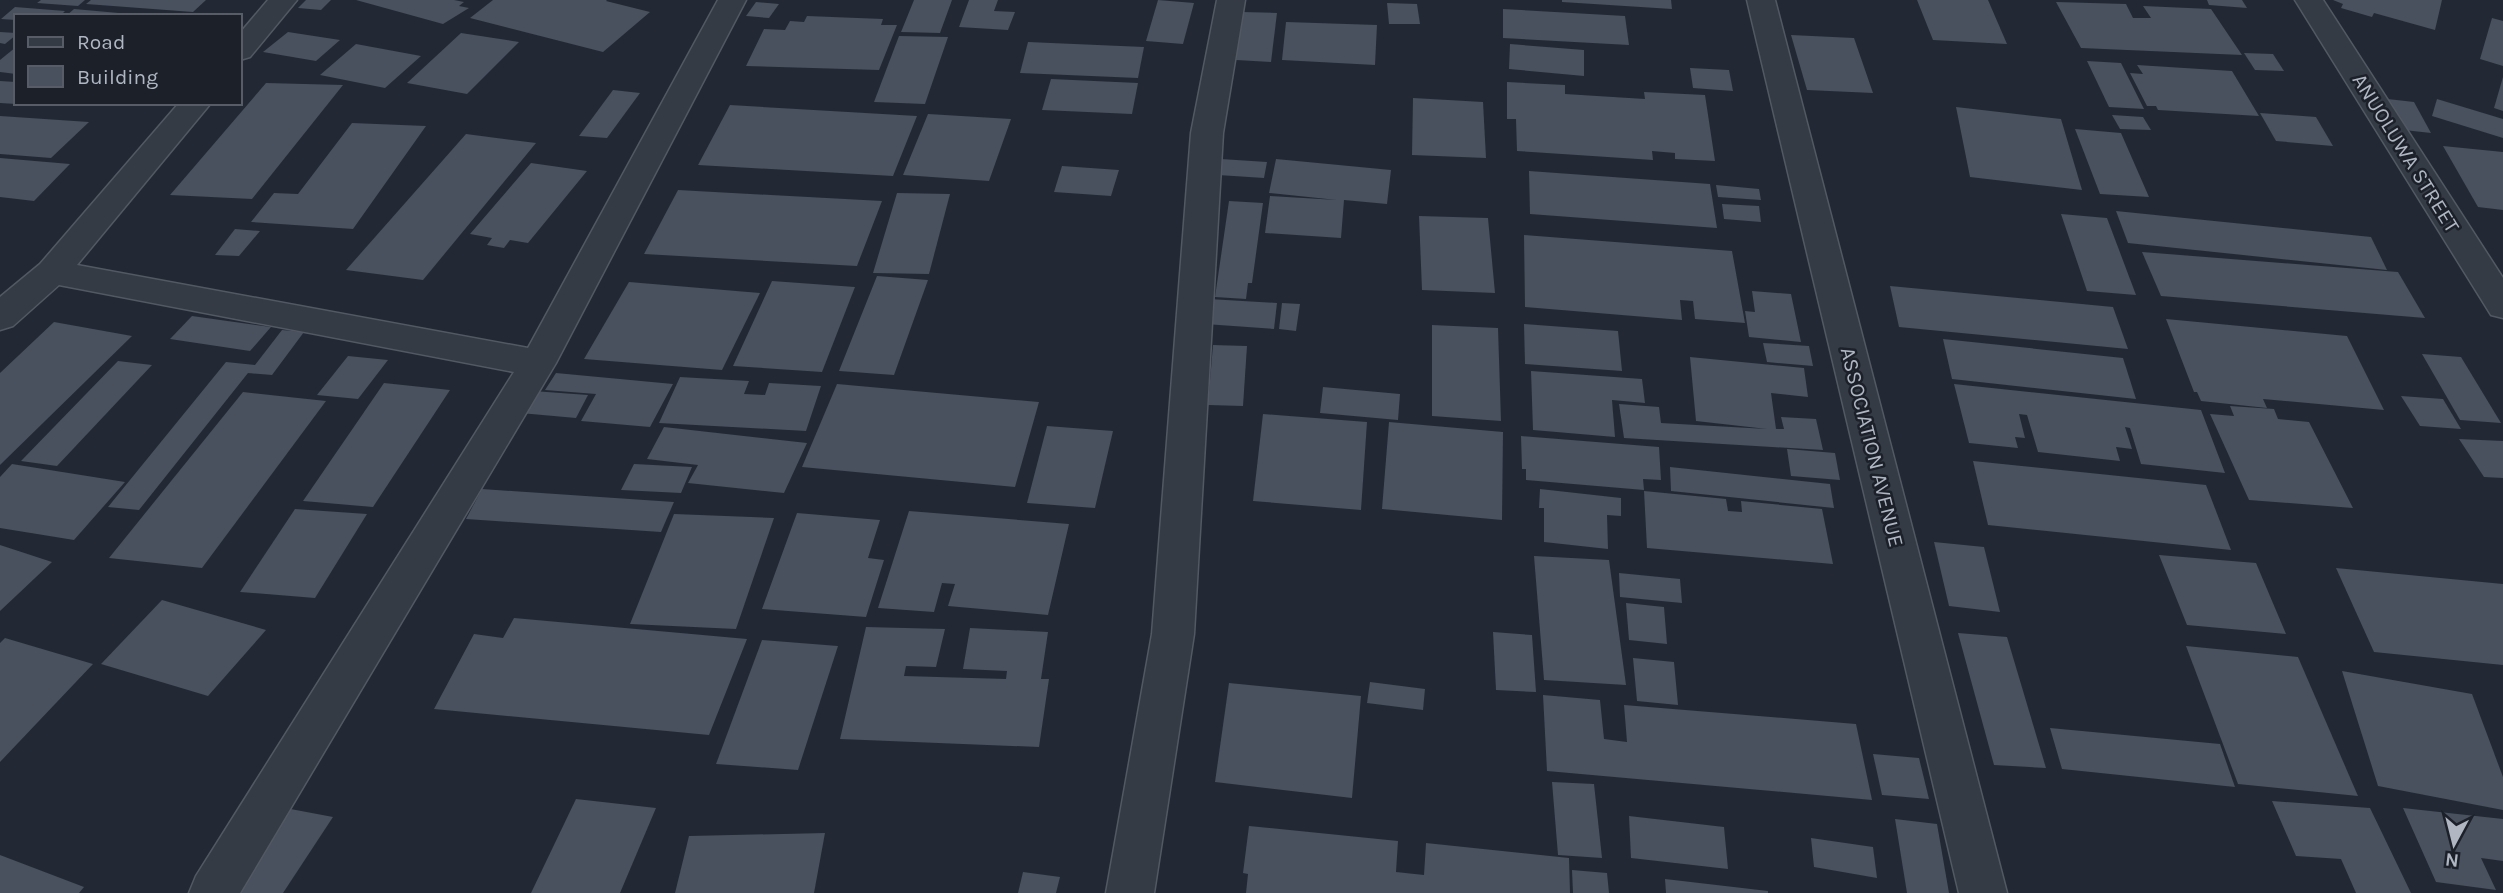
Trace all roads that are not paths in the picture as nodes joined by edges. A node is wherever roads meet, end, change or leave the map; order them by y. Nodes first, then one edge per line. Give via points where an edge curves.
1 (283, 0) edge
2 (732, 0) edge
3 (1231, 0) edge
4 (1761, 0) edge
5 (2309, 0) edge
6 (242, 49) edge
7 (194, 105) edge
8 (52, 272) junction
9 (2503, 306) edge
10 (0, 317) edge
11 (538, 363) junction
12 (213, 893) edge
13 (1130, 893) edge
14 (1983, 893) edge

1 - 6 street
2 - 11 street
3 - 13 street via 1207,133 1173,634
4 - 14 street, ASSOCIATION AVENUE
5 - 9 street, ANUOLUWA STREET
7 - 8 street
8 - 10 street
8 - 11 street
11 - 12 street

